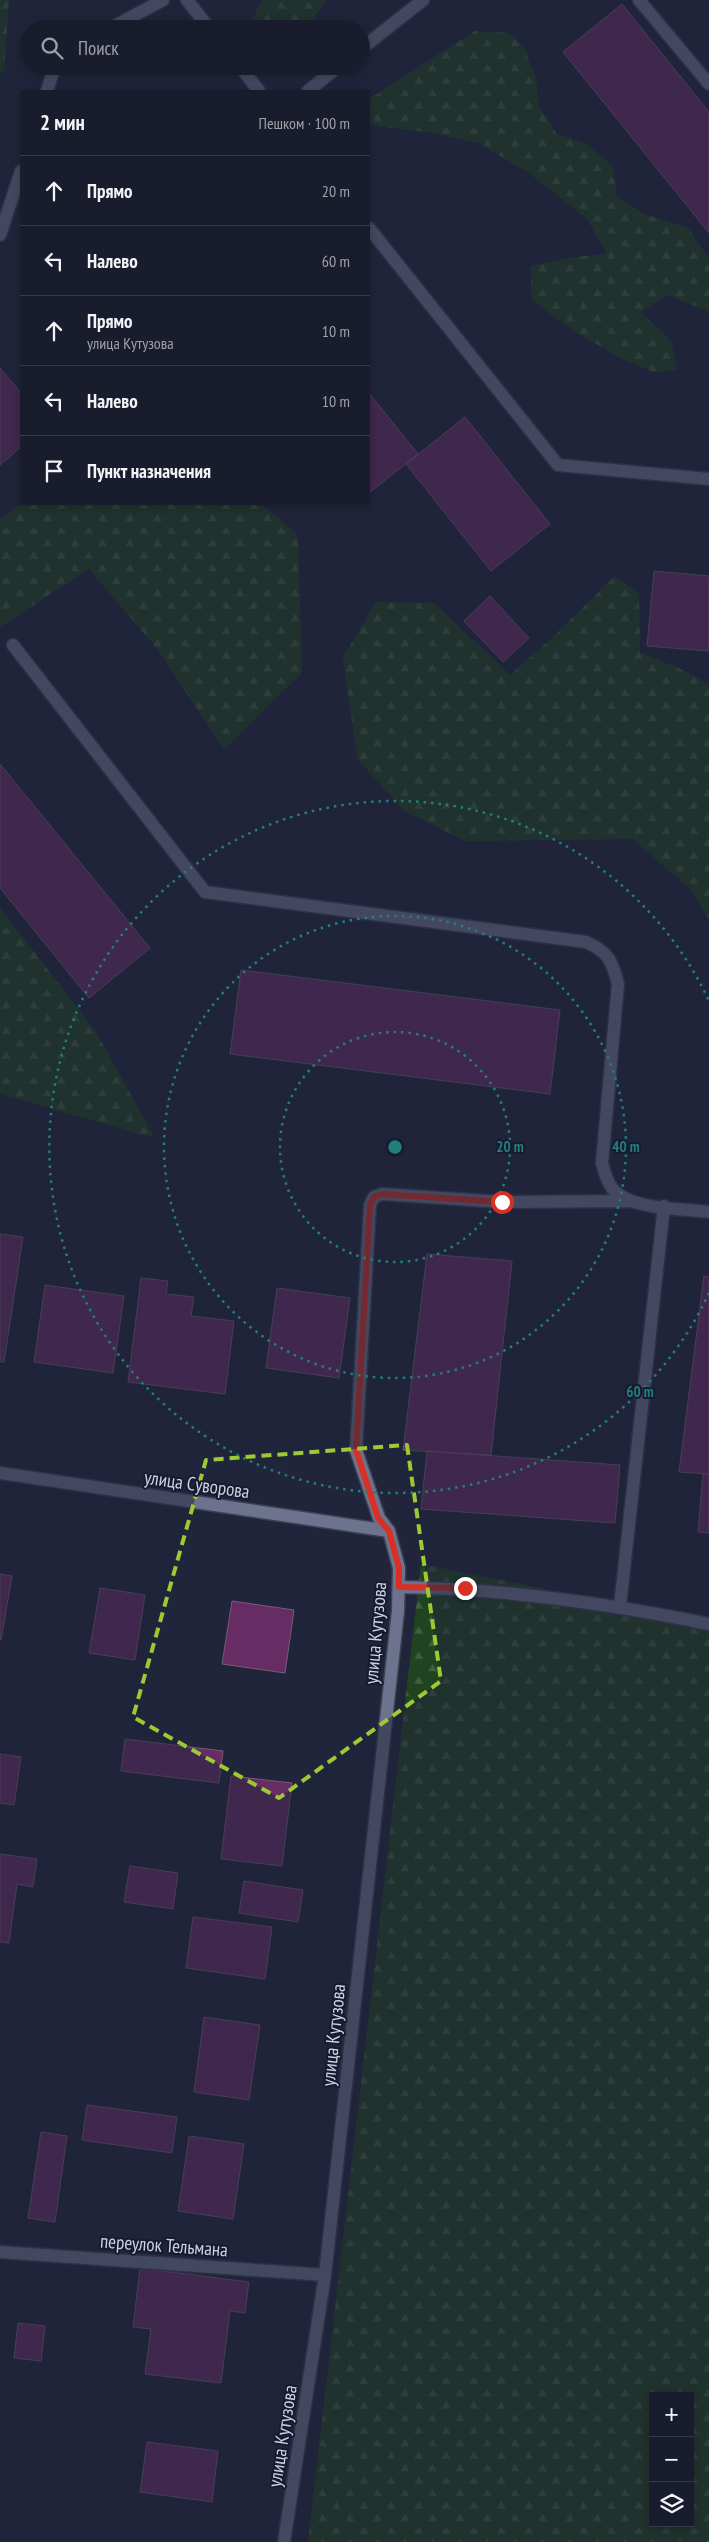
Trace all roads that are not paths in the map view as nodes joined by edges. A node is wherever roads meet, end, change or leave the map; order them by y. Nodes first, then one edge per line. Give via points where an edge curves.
1 (163, 0) edge
2 (187, 0) edge
3 (422, 0) edge
4 (639, 0) edge
5 (126, 20) edge
6 (203, 20) edge
7 (370, 42) edge
8 (53, 75) edge
9 (247, 75) edge
10 (328, 75) edge
11 (709, 84) edge
12 (47, 90) edge
13 (258, 90) edge
14 (309, 90) edge
15 (20, 174) edge
16 (370, 229) edge
17 (0, 236) edge
18 (709, 479) edge
19 (13, 644) dead end
20 (631, 1200) junction
21 (664, 1206) junction
22 (709, 1212) edge
23 (0, 1473) edge
24 (389, 1531) junction
25 (399, 1587) junction
26 (620, 1606) junction
27 (709, 1624) edge
28 (0, 2252) edge
29 (325, 2275) junction
30 (284, 2542) edge

1 - 5 street
2 - 6 street
3 - 7 street
4 - 11 street
8 - 12 street
9 - 13 street
10 - 14 street
15 - 17 street
16 - 18 street via 558,465
19 - 20 street via 205,892 586,942 603,950 614,966 618,984 602,1163 607,1181 618,1194
20 - 21 street
20 - 24 street, улица Кутузова via 502,1202 382,1194 374,1197 367,1229 356,1450 378,1518
21 - 22 street
21 - 26 street
23 - 24 street, улица Суворова
24 - 25 street, улица Кутузова via 399,1568
25 - 26 street via 465,1588
25 - 29 street, улица Кутузова
26 - 27 street
28 - 29 street, переулок Тельмана
29 - 30 street, улица Кутузова

